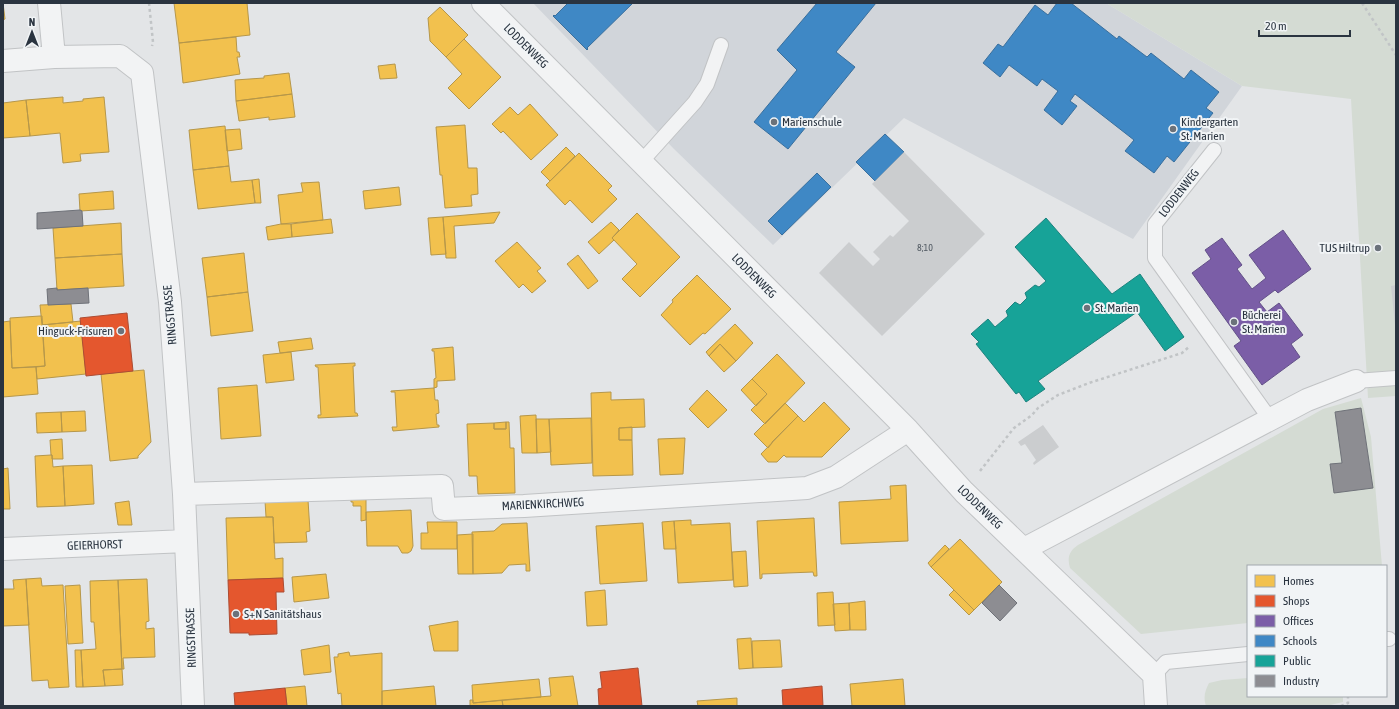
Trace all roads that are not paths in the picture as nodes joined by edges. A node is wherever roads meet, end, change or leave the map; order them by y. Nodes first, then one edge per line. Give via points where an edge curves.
1 (49, 3) edge
2 (483, 3) edge
3 (721, 45) dead end
4 (54, 57) junction
5 (3, 61) edge
6 (1214, 150) dead end
7 (641, 162) junction
8 (1396, 378) edge
9 (1356, 381) joint
10 (1270, 419) junction
11 (908, 430) junction
12 (184, 494) junction
13 (186, 541) junction
14 (3, 549) edge
15 (1024, 549) junction
16 (1247, 654) edge
17 (1154, 675) junction
18 (194, 706) edge
19 (1156, 706) edge

1 - 4 street
2 - 7 street, LODDENWEG
3 - 7 lane via 707,84 695,102
4 - 5 street
4 - 12 street, RINGSTRASSE via 120,56 142,73 170,302
6 - 10 lane, LODDENWEG via 1155,224 1155,258
7 - 11 street, LODDENWEG
8 - 9 lane
9 - 10 street via 1307,400
10 - 15 street
11 - 12 street, MARIENKIRCHWEG via 836,477 807,488 444,509 442,486
11 - 15 street, LODDENWEG via 964,492
12 - 13 street, RINGSTRASSE
13 - 14 street, GEIERHORST
13 - 18 street, RINGSTRASSE
15 - 17 street, LODDENWEG
16 - 17 lane via 1166,662
17 - 19 street

